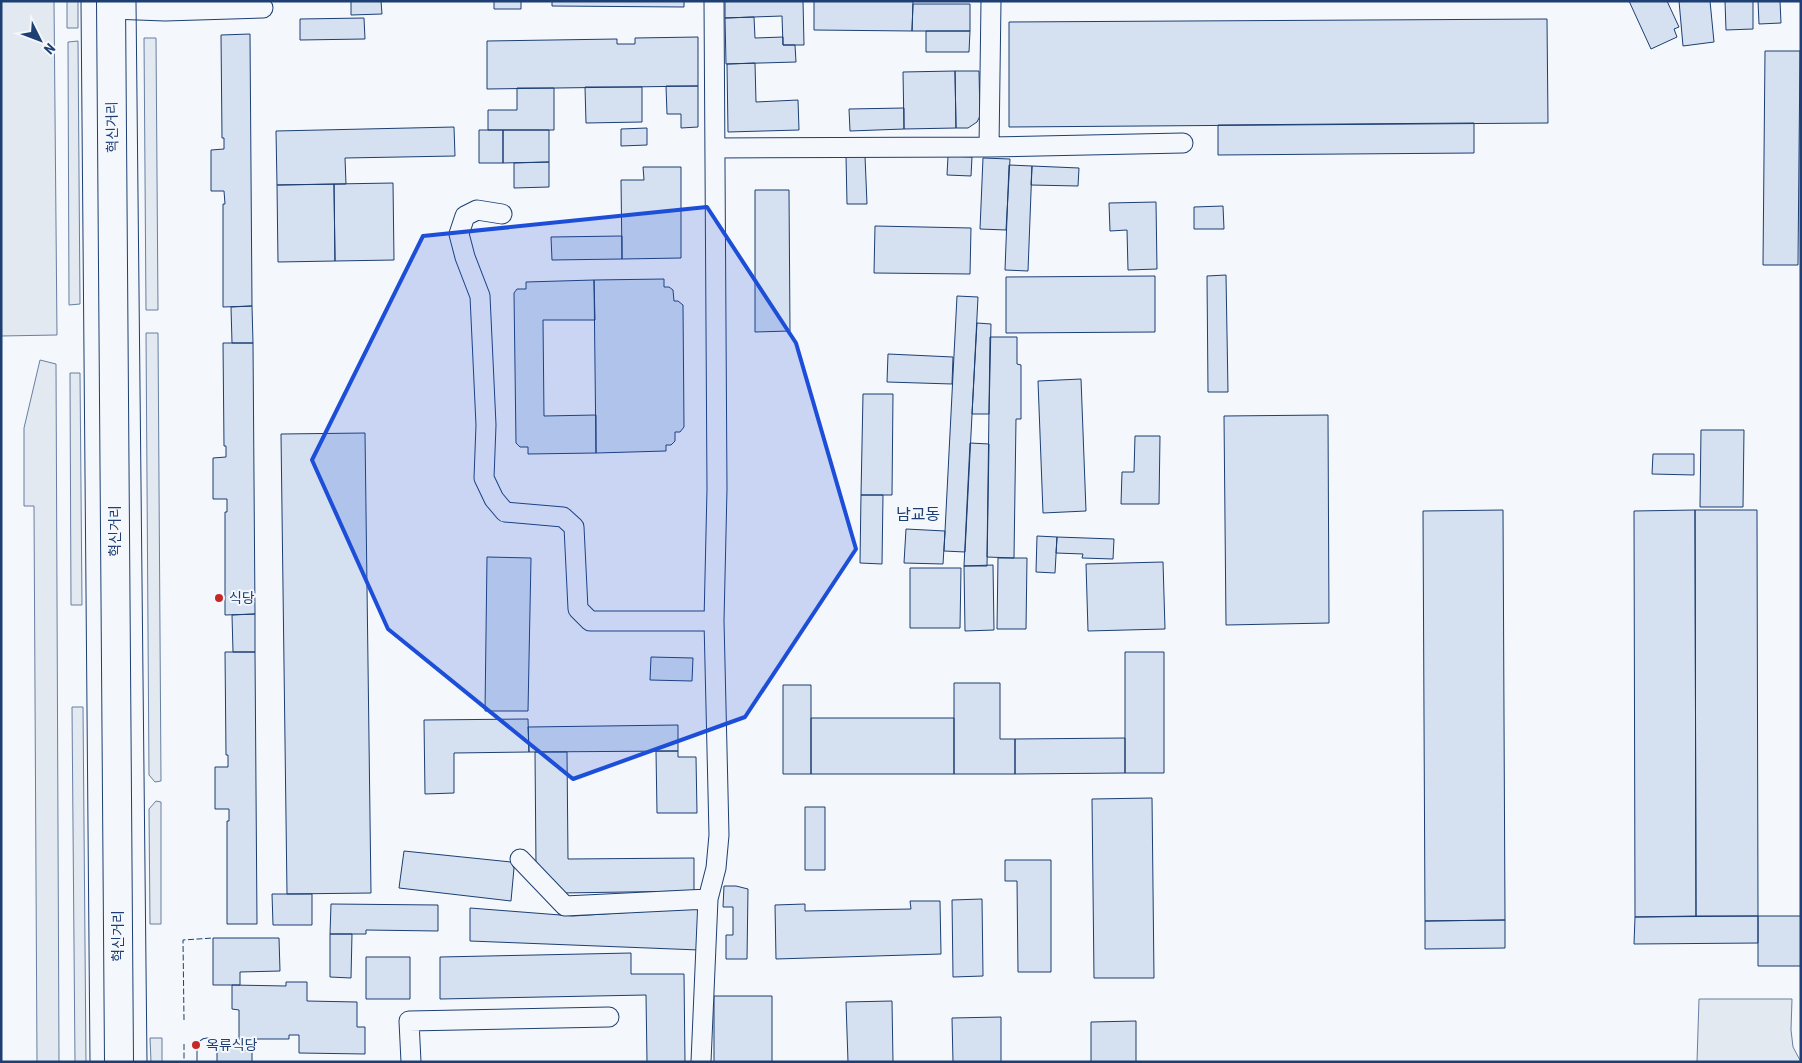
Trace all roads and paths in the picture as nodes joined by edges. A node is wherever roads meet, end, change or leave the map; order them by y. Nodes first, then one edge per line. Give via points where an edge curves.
1 (714, 1) edge
2 (992, 1) edge
3 (111, 5) edge
4 (263, 8) dead end
5 (1183, 143) dead end
6 (988, 147) junction
7 (715, 148) junction
8 (502, 214) dead end
9 (714, 621) junction
10 (520, 859) dead end
11 (708, 898) junction
12 (609, 1017) dead end
13 (119, 1062) edge
14 (411, 1062) edge
15 (701, 1062) edge

1 - 7 street
2 - 6 street
3 - 4 street via 165,11
3 - 13 main road, 혁신거리
5 - 6 street
6 - 7 street
7 - 9 street via 717,489
8 - 9 street via 477,210 465,216 460,234 465,258 480,296 486,425 484,478 494,499 505,512 563,517 574,526 578,610 590,621
9 - 11 street via 720,835
10 - 11 street via 565,906
11 - 15 street
12 - 14 street via 409,1021

